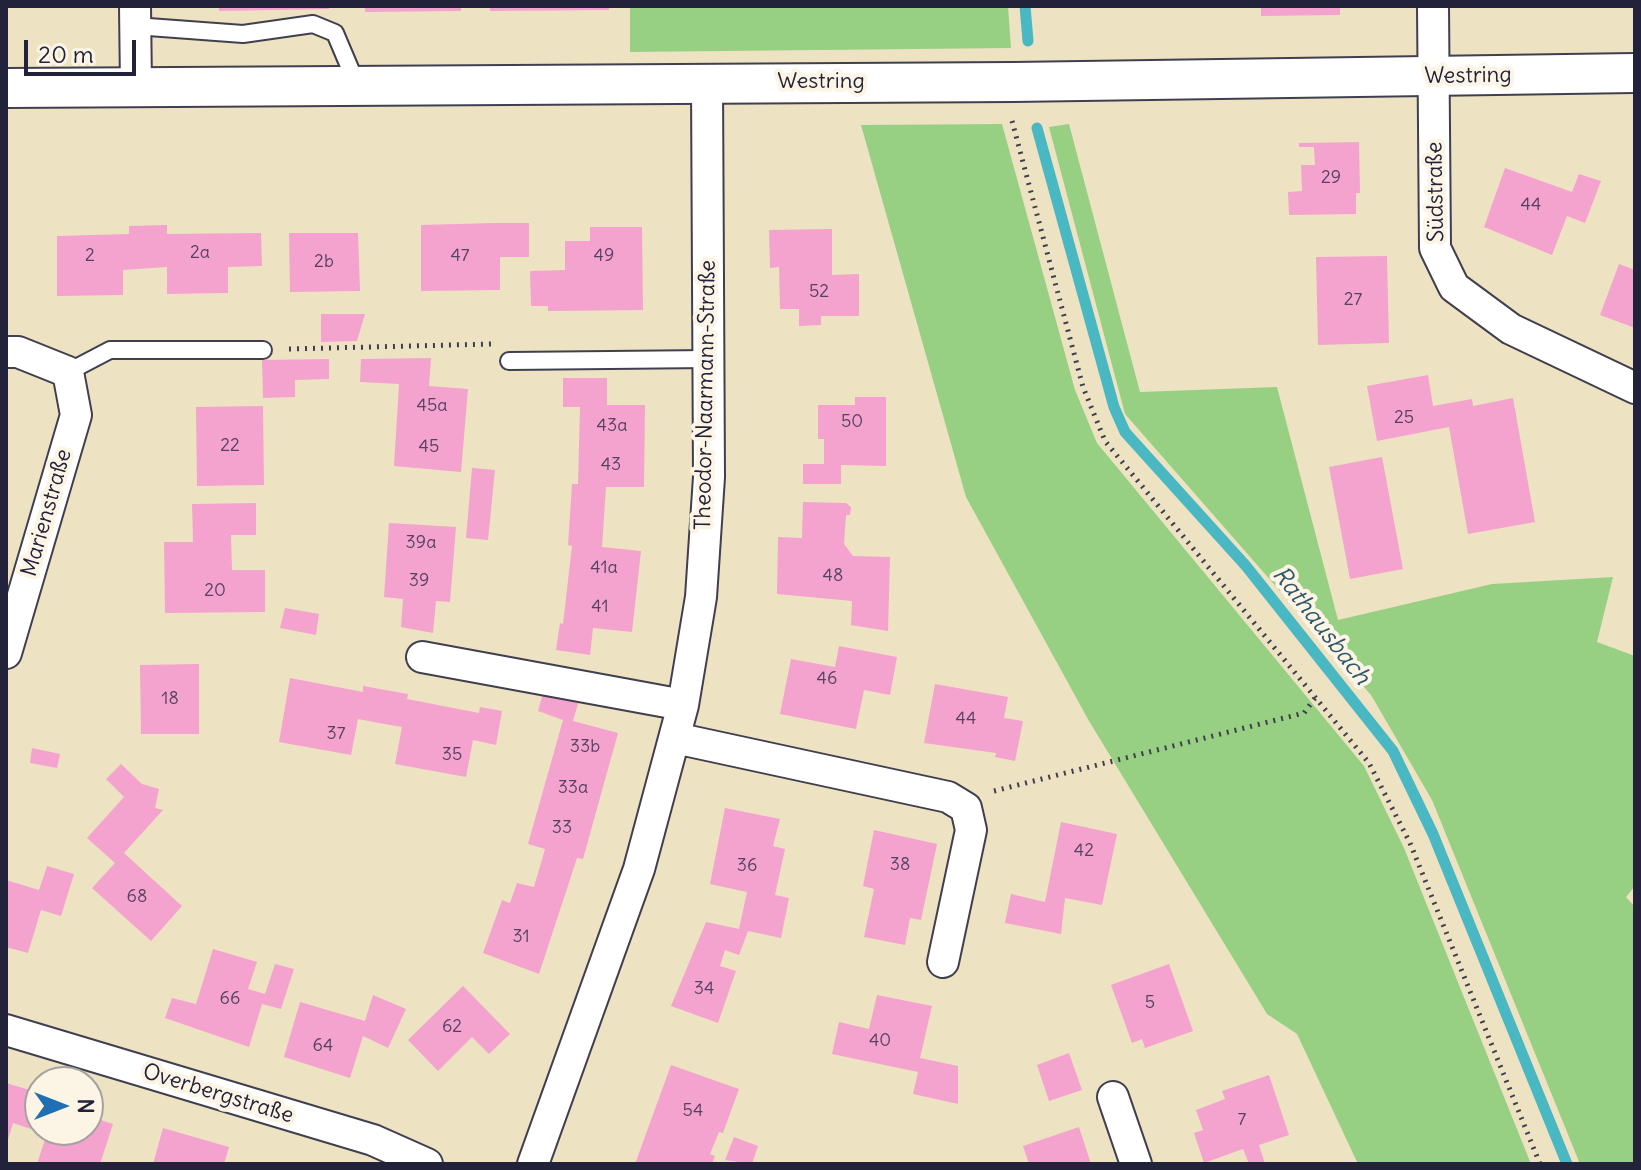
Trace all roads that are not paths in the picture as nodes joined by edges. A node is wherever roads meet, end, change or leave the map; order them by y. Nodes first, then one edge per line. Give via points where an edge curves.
1 (1433, 6) edge
2 (135, 16) edge
3 (1635, 73) edge
4 (1434, 77) junction
5 (707, 83) junction
6 (357, 85) junction
7 (136, 87) junction
8 (6, 88) edge
9 (263, 350) road end
10 (6, 352) edge
11 (709, 359) junction
12 (509, 361) road end
13 (68, 372) junction
14 (1635, 388) edge
15 (6, 653) edge
16 (422, 657) dead end
17 (683, 705) junction
18 (675, 738) junction
19 (943, 962) dead end
20 (6, 1030) edge
21 (1113, 1097) dead end
22 (427, 1164) edge
23 (533, 1164) edge
24 (1136, 1164) edge

1 - 4 street, Südstraße
2 - 6 lane via 243,34 313,24 335,33
2 - 7 street
3 - 4 street, Westring
4 - 5 street, Westring
4 - 14 street, Südstraße via 1435,248 1454,287 1511,329
5 - 6 street, Westring
5 - 11 street, Theodor-Naarmann-Straße
6 - 7 street, Westring
7 - 8 street, Westring
9 - 13 lane via 110,350
10 - 13 street
11 - 12 lane
11 - 17 street, Theodor-Naarmann-Straße via 701,597
13 - 15 street, Marienstraße via 76,415
16 - 17 street
17 - 18 street, Theodor-Naarmann-Straße
18 - 19 street via 948,797 966,808 971,830
18 - 23 street, Theodor-Naarmann-Straße via 639,869
20 - 22 street, Overbergstraße via 373,1140
21 - 24 street

